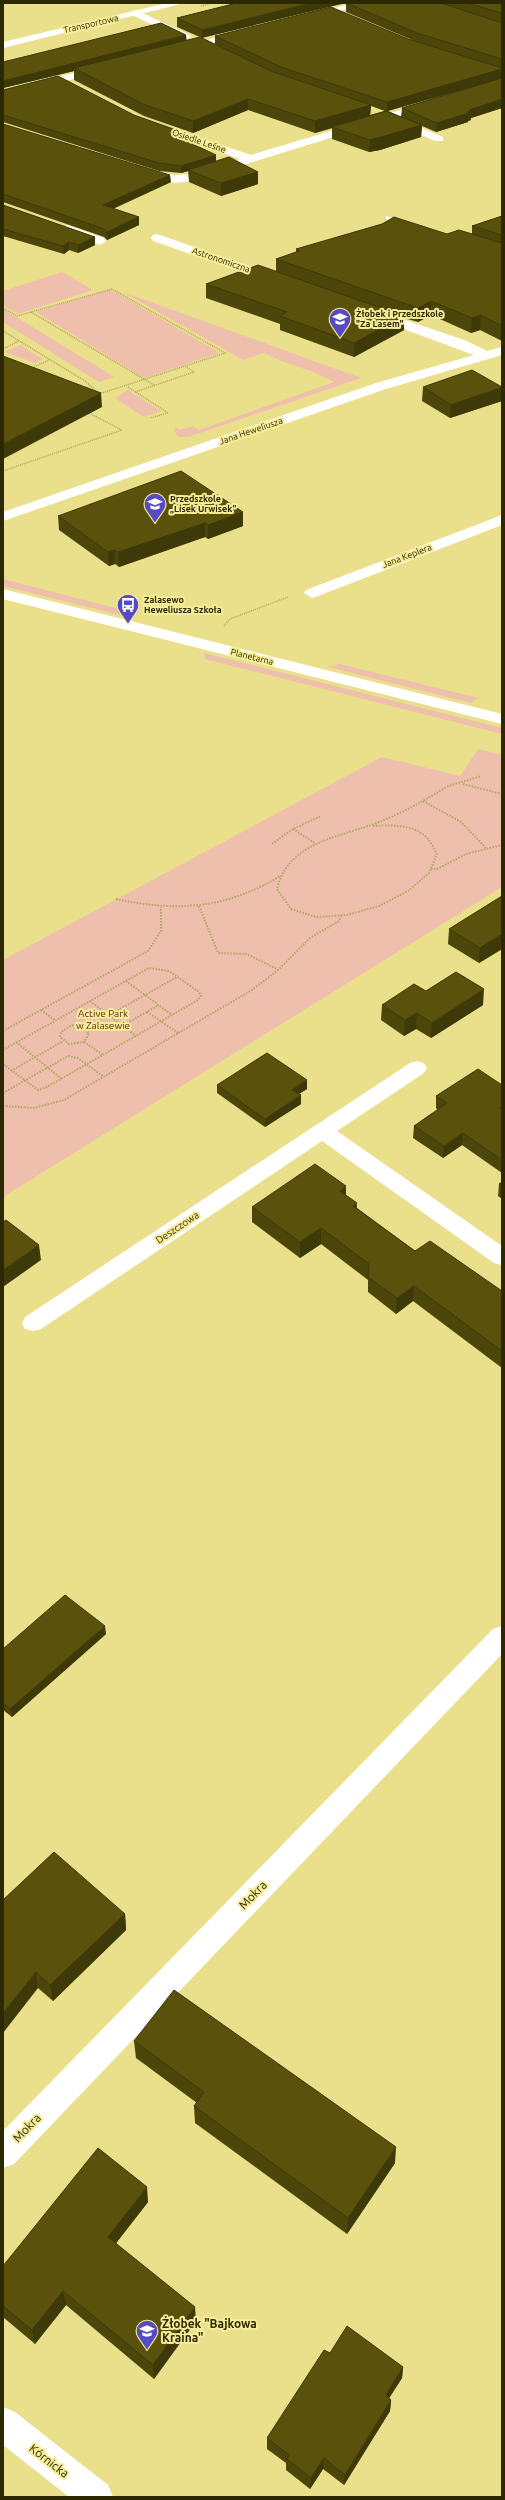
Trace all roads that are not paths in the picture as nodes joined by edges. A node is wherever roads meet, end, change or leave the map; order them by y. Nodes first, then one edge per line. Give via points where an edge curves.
1 (180, 3) edge
2 (364, 3) edge
3 (332, 11) junction
4 (136, 13) junction
5 (346, 17) edge
6 (301, 19) edge
7 (255, 30) edge
8 (202, 44) junction
9 (3, 45) edge
10 (215, 50) edge
11 (172, 52) edge
12 (113, 66) edge
13 (61, 79) junction
14 (74, 86) edge
15 (3, 94) edge
16 (444, 100) edge
17 (372, 112) edge
18 (387, 117) junction
19 (139, 119) edge
20 (439, 139) dead end
21 (252, 159) junction
22 (129, 166) edge
23 (389, 218) edge
24 (55, 225) edge
25 (419, 228) edge
26 (157, 238) dead end
27 (100, 241) dead end
28 (285, 283) edge
29 (366, 311) edge
30 (502, 351) edge
31 (487, 356) junction
32 (3, 517) edge
33 (502, 520) edge
34 (312, 592) road end
35 (3, 594) edge
36 (502, 719) edge
37 (417, 1068) dead end
38 (322, 1131) junction
39 (502, 1257) edge
40 (33, 1323) dead end
41 (502, 1637) edge
42 (3, 2153) edge
43 (3, 2424) edge
44 (96, 2497) edge

1 - 4 street, Transportowa
2 - 3 street
3 - 5 street
3 - 6 street
4 - 8 street
4 - 9 street, Transportowa
7 - 8 street
8 - 10 street
8 - 11 street
12 - 13 street
13 - 14 street
13 - 15 street
16 - 18 street, Osiedle Leśne
17 - 18 street
18 - 20 street
18 - 21 street, Osiedle Leśne
19 - 21 street, Osiedle Leśne
21 - 22 street, Osiedle Leśne via 181,179 157,176
23 - 25 lane
24 - 27 street
26 - 28 street, Astronomiczna
29 - 31 street via 462,344
30 - 31 street, Jana Heweliusza
31 - 32 street, Jana Heweliusza via 381,386
33 - 34 street, Jana Keplera
35 - 36 street, Planetarna
37 - 38 street, Deszczowa
38 - 39 street
38 - 40 street, Deszczowa
41 - 42 street, Mokra
43 - 44 street, Kórnicka

